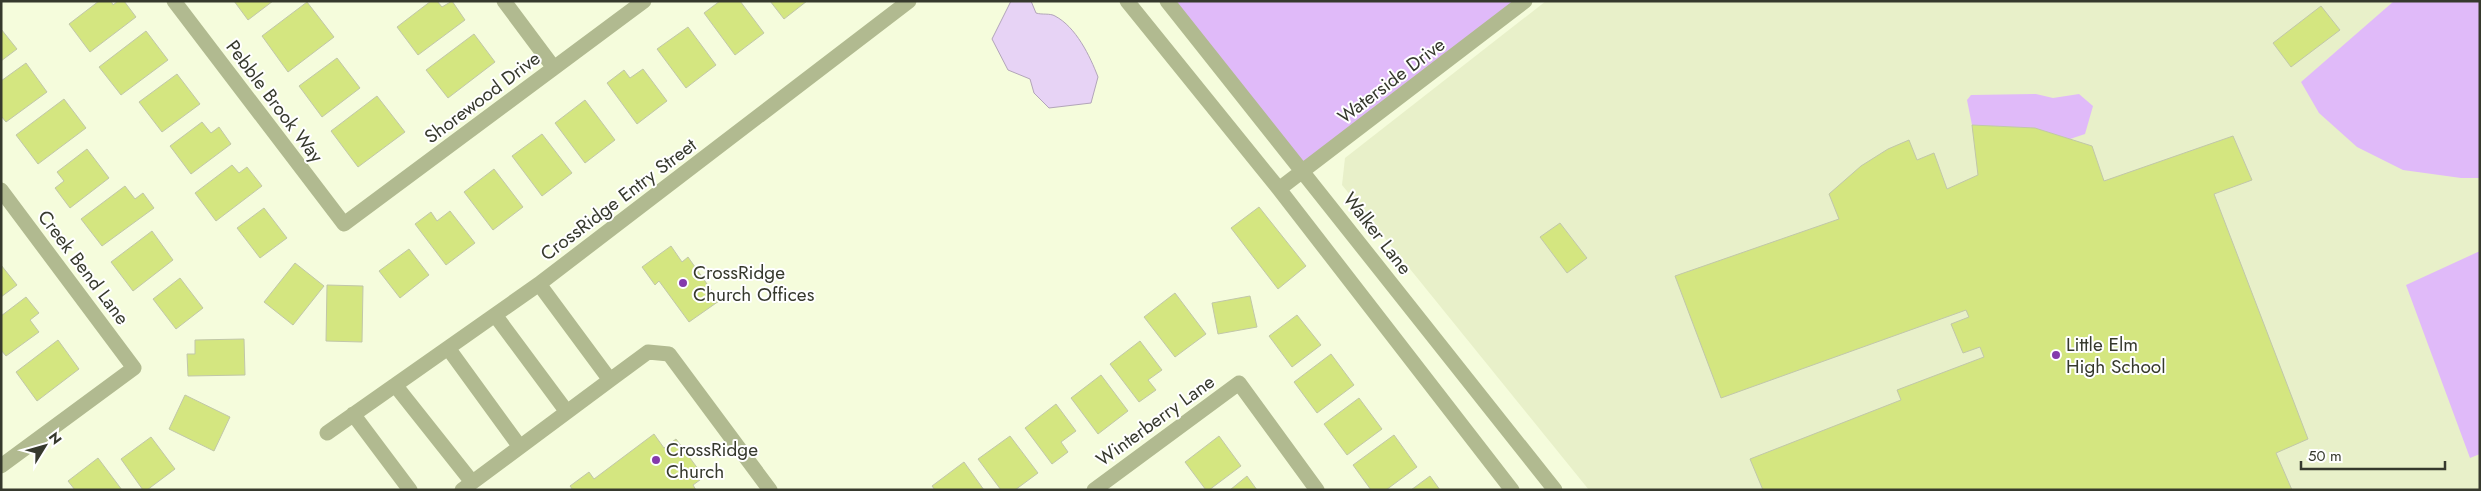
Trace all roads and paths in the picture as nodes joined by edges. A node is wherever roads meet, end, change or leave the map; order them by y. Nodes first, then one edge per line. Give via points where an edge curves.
1 (174, 1) edge
2 (504, 1) edge
3 (644, 1) edge
4 (909, 1) edge
5 (1127, 1) edge
6 (1167, 1) edge
7 (1525, 1) edge
8 (554, 68) junction
9 (1304, 171) junction
10 (1279, 189) junction
11 (1, 190) edge
12 (344, 224) joint
13 (539, 284) junction
14 (495, 315) junction
15 (448, 348) junction
16 (610, 380) junction
17 (395, 385) junction
18 (567, 412) junction
19 (353, 414) junction
20 (327, 432) dead end
21 (520, 447) junction
22 (1, 466) edge
23 (467, 486) edge
24 (410, 490) edge
25 (770, 490) edge
26 (1094, 490) edge
27 (1318, 490) edge
28 (1512, 490) edge
29 (1555, 490) edge

1 - 12 street, Pebble Brook Way
2 - 8 street
3 - 8 street, Shorewood Drive
4 - 13 street, CrossRidge Entry Street
5 - 10 street
6 - 9 street, Walker Lane
7 - 9 street, Waterside Drive
8 - 12 street, Shorewood Drive
9 - 10 street, Waterside Drive
9 - 29 street, Walker Lane
10 - 28 street
11 - 22 street, Creek Bend Lane via 134,368
13 - 14 street
13 - 16 street, CrossRidge Entry Street
14 - 15 street
14 - 18 street
15 - 17 street
15 - 21 street
16 - 18 street
16 - 25 street via 648,352 669,354
17 - 19 street
17 - 23 street
18 - 21 street
19 - 20 street
19 - 24 street
21 - 23 street
26 - 27 street, Winterberry Lane via 1239,383

